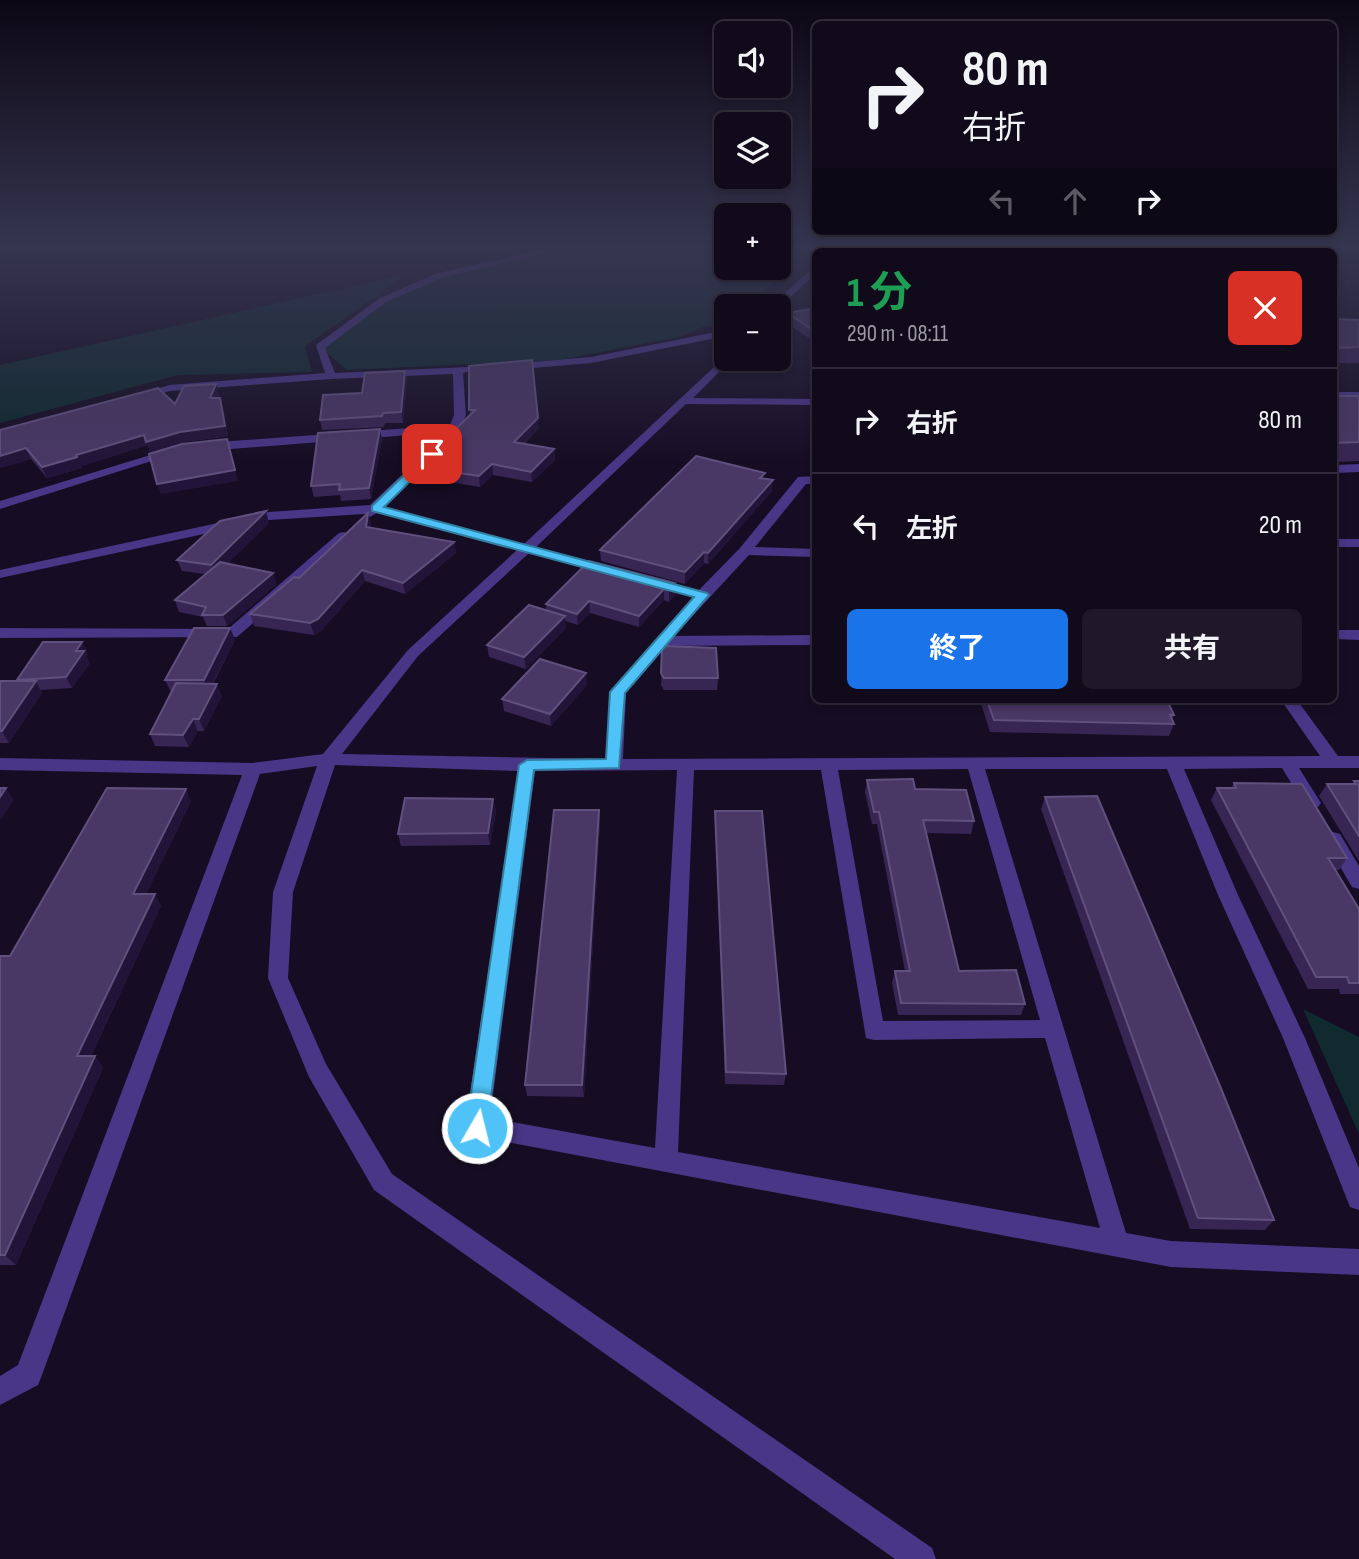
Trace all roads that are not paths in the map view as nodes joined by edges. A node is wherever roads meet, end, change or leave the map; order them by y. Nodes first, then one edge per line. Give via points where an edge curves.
1 (358, 319) edge
2 (714, 335) edge
3 (499, 368) edge
4 (485, 369) edge
5 (458, 371) junction
6 (714, 371) edge
7 (331, 376) junction
8 (1359, 395) edge
9 (1337, 396) edge
10 (130, 399) edge
11 (684, 401) junction
12 (812, 402) edge
13 (455, 428) junction
14 (1359, 468) edge
15 (1337, 469) edge
16 (812, 480) edge
17 (0, 505) edge
18 (376, 509) junction
19 (1359, 542) edge
20 (1337, 543) edge
21 (528, 547) junction
22 (745, 551) junction
23 (812, 553) edge
24 (0, 574) edge
25 (702, 595) junction
26 (0, 633) edge
27 (1337, 635) edge
28 (1359, 635) edge
29 (812, 640) edge
30 (662, 641) junction
31 (1291, 703) edge
32 (328, 759) junction
33 (1172, 761) junction
34 (1286, 761) junction
35 (974, 762) junction
36 (1332, 762) junction
37 (1359, 762) edge
38 (828, 763) junction
39 (0, 764) edge
40 (614, 764) junction
41 (687, 764) junction
42 (527, 765) junction
43 (253, 769) junction
44 (1359, 881) edge
45 (1054, 1029) junction
46 (666, 1162) junction
47 (1359, 1198) edge
48 (1117, 1244) junction
49 (1359, 1262) edge
50 (0, 1391) edge
51 (921, 1559) edge

1 - 7 street via 320,347
2 - 3 street via 591,360
4 - 5 street
5 - 7 street
5 - 13 street via 460,415
6 - 11 street
7 - 10 street via 169,388
8 - 9 street
11 - 12 street
11 - 21 street
13 - 17 street via 190,449
13 - 18 street
14 - 15 street
16 - 22 street via 802,480
18 - 21 street
18 - 24 street via 269,516
18 - 26 street via 232,634
19 - 20 street
21 - 25 street
21 - 32 street via 412,653
22 - 23 street
22 - 25 street
25 - 30 street
27 - 28 street
29 - 30 street
30 - 40 street via 618,692
31 - 36 street
32 - 42 street
32 - 43 street
32 - 51 street via 283,892 278,978 317,1070 383,1182
33 - 34 street
33 - 35 street
33 - 47 street
34 - 36 street
34 - 44 street
35 - 38 street
35 - 45 street
36 - 37 street
38 - 41 street
38 - 45 street via 874,1031
39 - 43 street
40 - 41 street
40 - 42 street
41 - 46 street
42 - 46 street via 477,1128
43 - 50 street via 28,1375
45 - 48 street
46 - 48 street
48 - 49 street via 1171,1254

